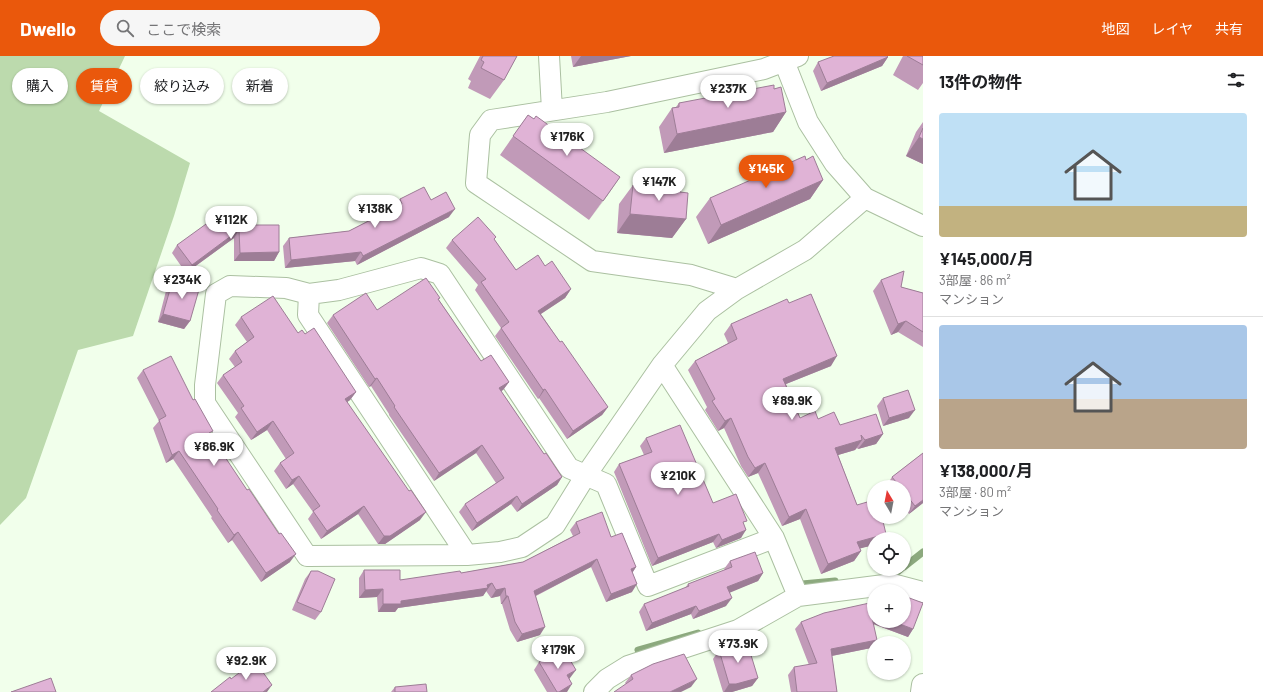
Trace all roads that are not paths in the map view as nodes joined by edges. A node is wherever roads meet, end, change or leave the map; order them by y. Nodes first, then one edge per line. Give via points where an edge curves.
1 (548, 56) edge
2 (788, 58) edge
3 (552, 110) junction
4 (865, 198) junction
5 (923, 226) edge
6 (737, 289) junction
7 (309, 294) junction
8 (662, 365) junction
9 (586, 475) junction
10 (774, 538) junction
11 (467, 555) junction
12 (923, 592) edge
13 (798, 596) junction
14 (923, 685) edge
15 (594, 692) edge
16 (922, 692) edge

1 - 3 street
2 - 3 street via 764,69 615,101
2 - 4 street via 808,122 835,164
3 - 6 street via 491,120 480,134 476,182 592,261 691,275
4 - 5 street
4 - 6 street via 805,250
6 - 8 street via 707,311
7 - 9 street via 339,290 421,268 440,274 569,468
7 - 11 street via 308,315
7 - 11 street via 286,288 230,286 216,294 204,385 205,403 307,556
8 - 9 street
8 - 10 street
9 - 10 street via 606,484 648,586
9 - 11 street via 555,525 522,547
10 - 13 street
12 - 13 street via 892,584
13 - 15 street via 738,630 628,666 607,679
14 - 16 main road

